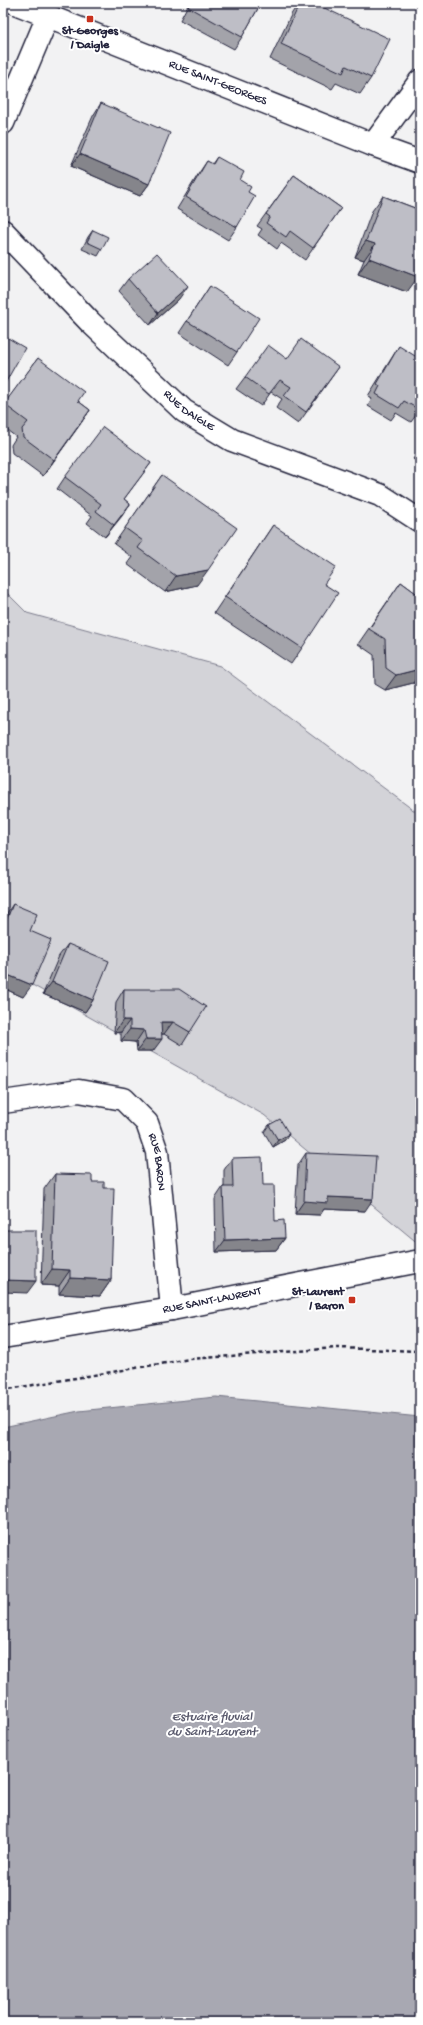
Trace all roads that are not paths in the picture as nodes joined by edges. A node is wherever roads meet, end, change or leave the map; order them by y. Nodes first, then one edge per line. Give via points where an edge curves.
1 (15, 3) edge
2 (48, 16) junction
3 (420, 81) edge
4 (3, 123) edge
5 (373, 145) junction
6 (420, 162) edge
7 (3, 231) edge
8 (420, 521) edge
9 (3, 1102) edge
10 (420, 1261) edge
11 (172, 1309) junction
12 (3, 1338) edge

1 - 2 street, RUE SAINT-GEORGES
2 - 4 street
2 - 5 street, RUE SAINT-GEORGES
3 - 5 street
5 - 6 street, RUE SAINT-GEORGES
7 - 8 street, RUE DAIGLE via 90,322 184,411 232,440 380,495
9 - 11 street, RUE BARON via 79,1091 123,1099 147,1123 157,1152
10 - 11 street, RUE SAINT-LAURENT
11 - 12 street, RUE SAINT-LAURENT

